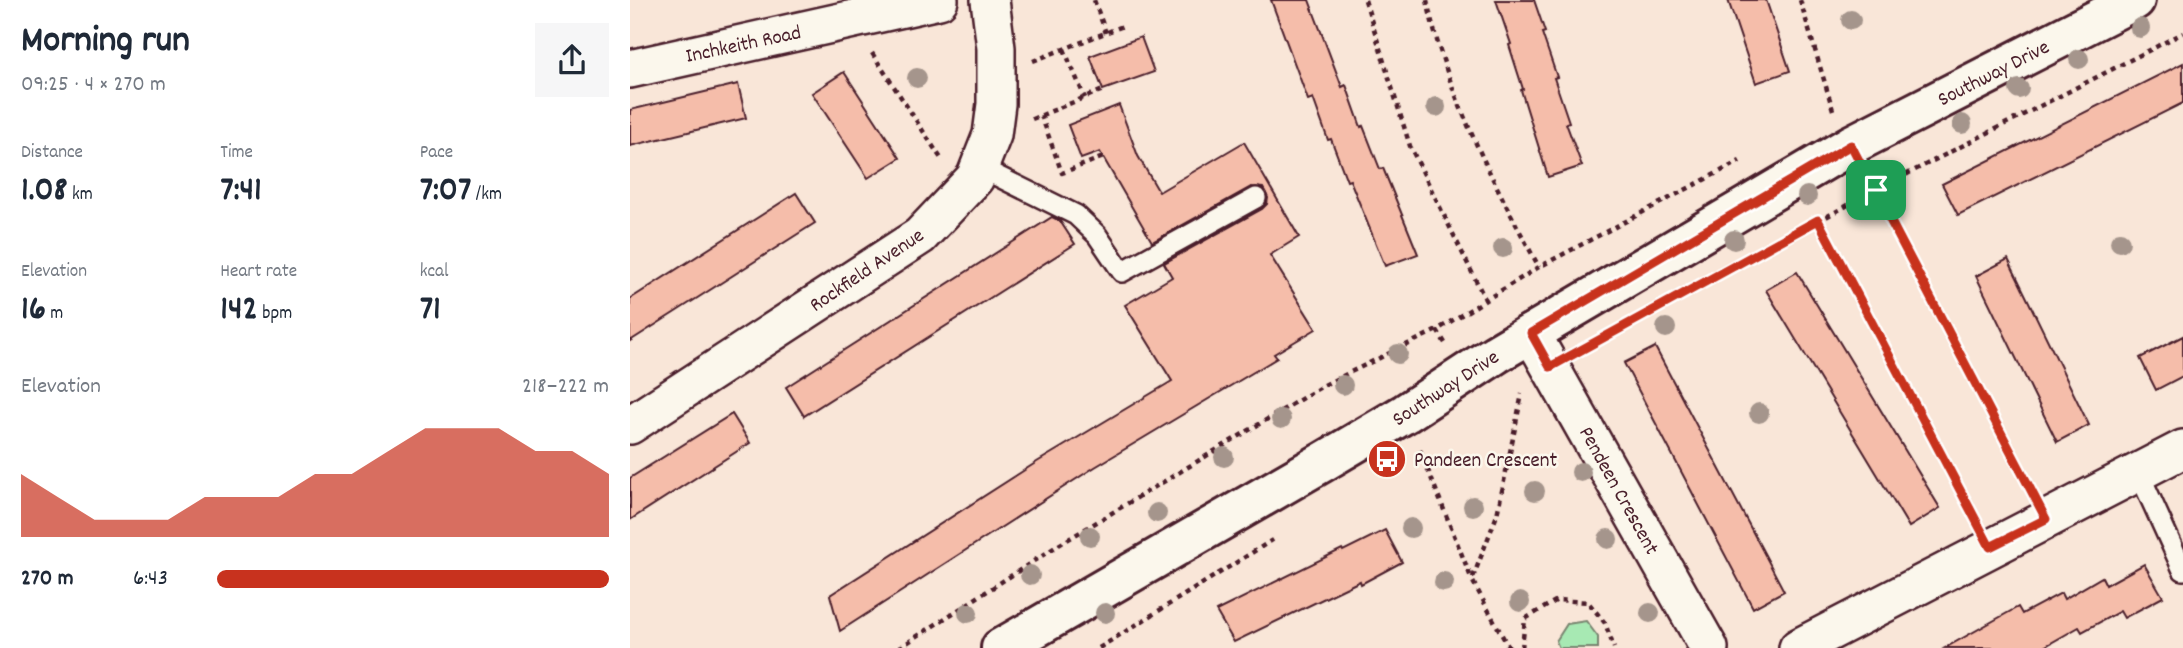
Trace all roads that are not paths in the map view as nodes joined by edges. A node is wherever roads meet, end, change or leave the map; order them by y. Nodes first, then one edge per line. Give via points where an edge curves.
1 (939, 0) edge
2 (990, 0) edge
3 (2135, 0) edge
4 (630, 69) edge
5 (978, 164) junction
6 (1256, 198) dead end
7 (1531, 333) junction
8 (630, 425) edge
9 (2183, 449) edge
10 (2137, 471) junction
11 (2183, 570) edge
12 (1001, 648) edge
13 (1709, 648) edge
14 (1798, 648) edge

1 - 4 street, Inchkeith Road
2 - 5 street via 996,104
3 - 7 street, Southway Drive via 1851,145
5 - 6 lane via 1076,215 1097,235 1122,272
5 - 8 street, Rockfield Avenue via 920,236
7 - 12 street, Southway Drive via 1405,413
7 - 13 street, Pendeen Crescent
9 - 10 street
10 - 11 lane
10 - 14 street

